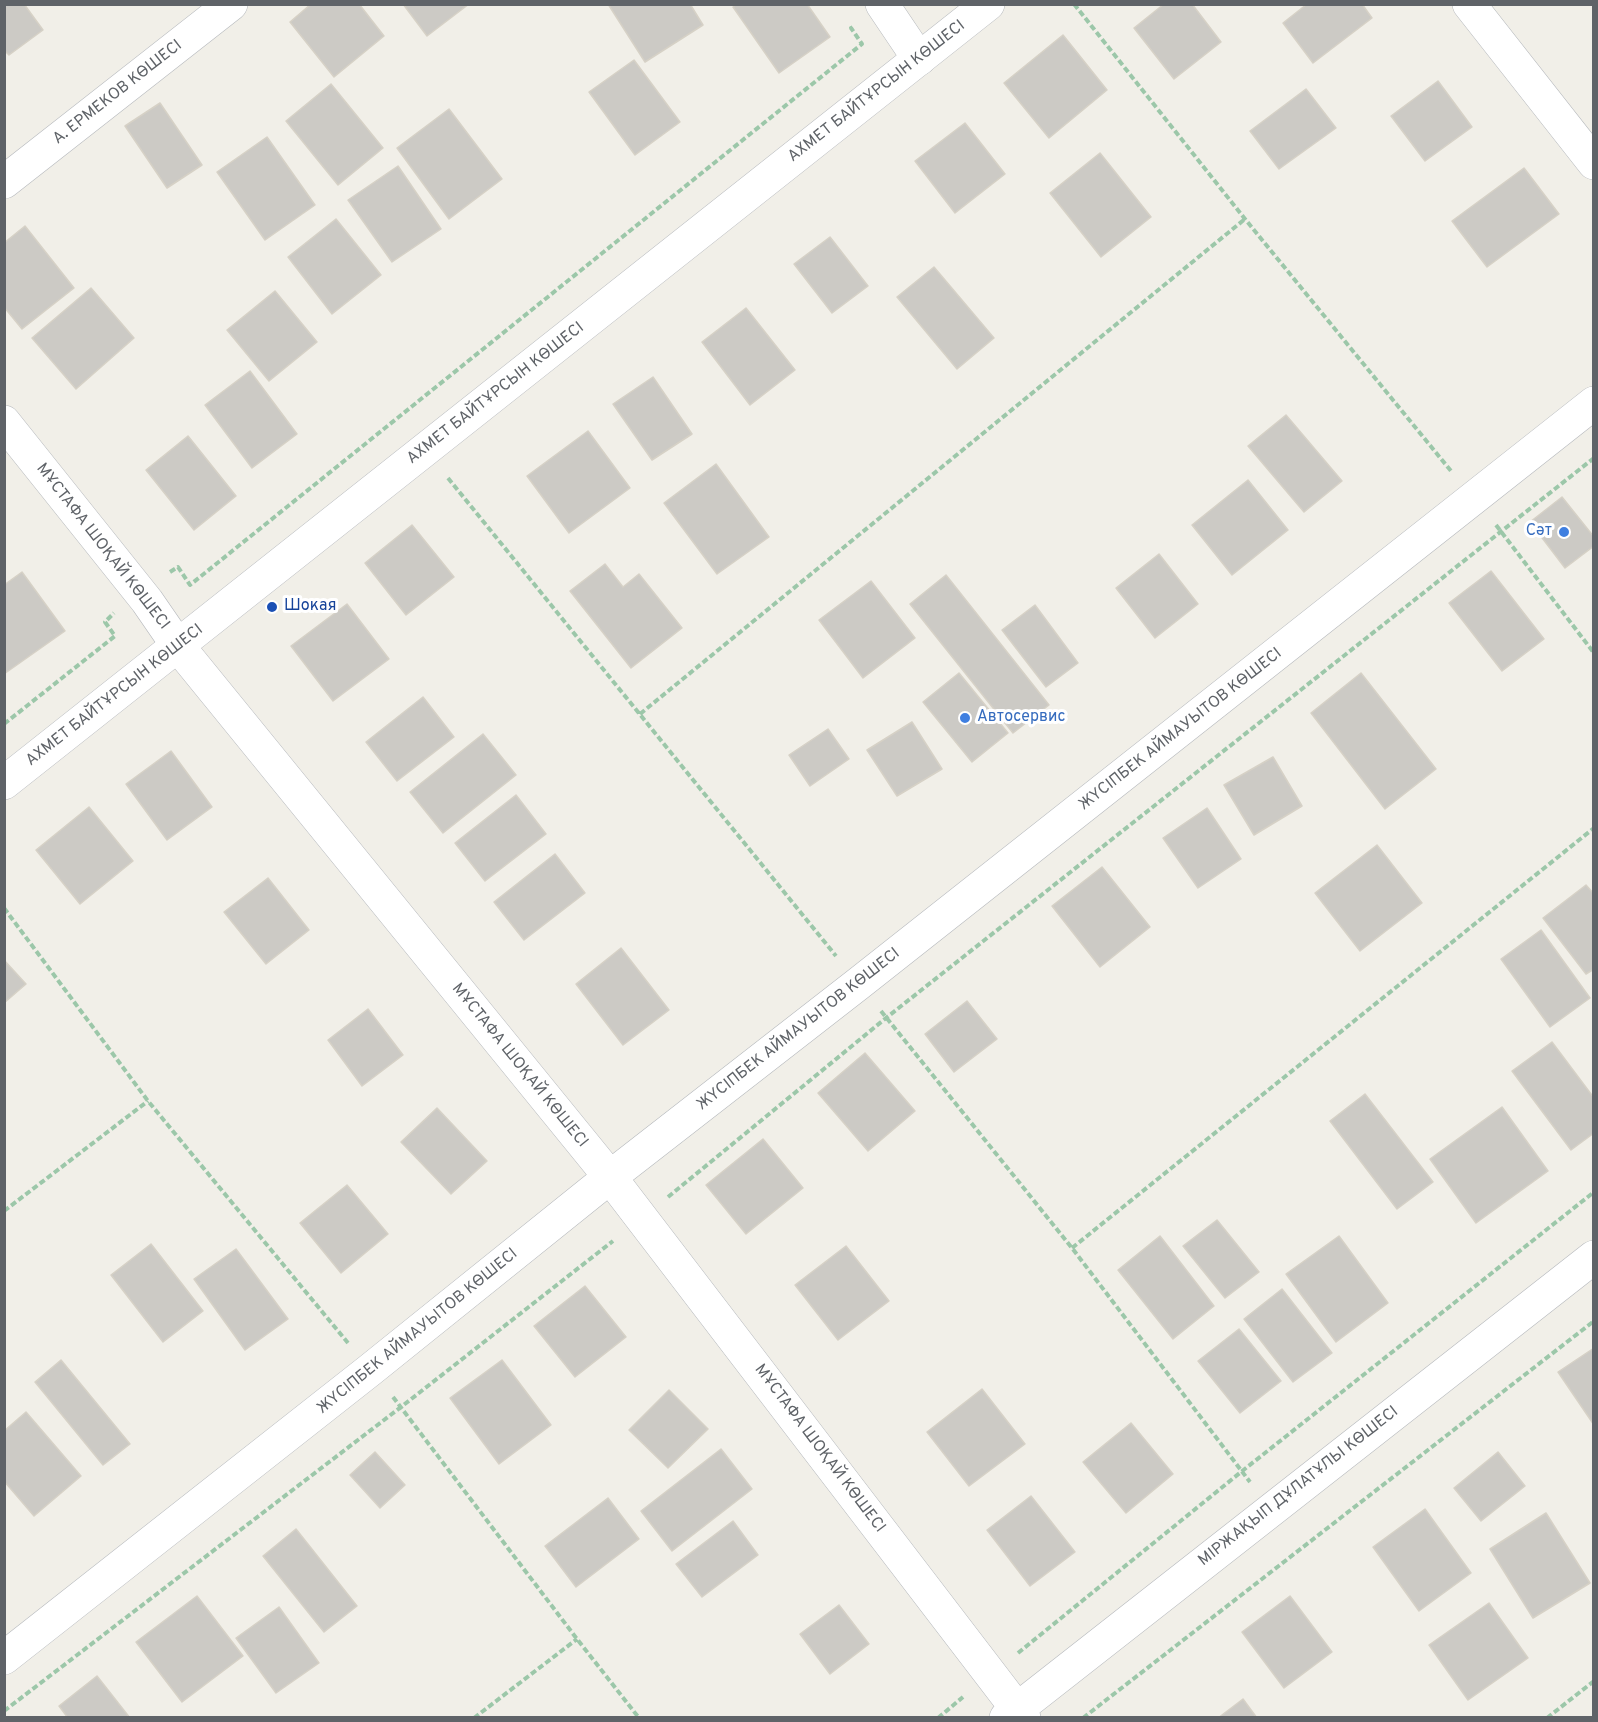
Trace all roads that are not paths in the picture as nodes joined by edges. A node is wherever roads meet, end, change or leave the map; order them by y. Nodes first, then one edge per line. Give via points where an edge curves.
1 (231, 4) edge
2 (988, 4) edge
3 (1468, 4) edge
4 (883, 5) edge
5 (919, 59) junction
6 (1593, 163) edge
7 (4, 182) edge
8 (1593, 403) edge
9 (4, 422) edge
10 (178, 646) junction
11 (4, 783) edge
12 (610, 1177) junction
13 (1593, 1257) edge
14 (4, 1658) edge
15 (1015, 1715) edge

1 - 7 street, А. ЕРМЕКОВ КӨШЕСІ
2 - 5 street, АХМЕТ БАЙТҰРСЫН КӨШЕСІ
3 - 6 street
4 - 5 street
5 - 10 street, АХМЕТ БАЙТҰРСЫН КӨШЕСІ
8 - 12 street, ЖҮСІПБЕК АЙМАУЫТОВ КӨШЕСІ
9 - 10 street, МҰСТАФА ШОҚАЙ КӨШЕСІ
10 - 11 street, АХМЕТ БАЙТҰРСЫН КӨШЕСІ
10 - 12 street, МҰСТАФА ШОҚАЙ КӨШЕСІ
12 - 14 street, ЖҮСІПБЕК АЙМАУЫТОВ КӨШЕСІ
12 - 15 street, МҰСТАФА ШОҚАЙ КӨШЕСІ via 992,1674
13 - 15 street, МІРЖАҚЫП ДҰЛАТҰЛЫ КӨШЕСІ

